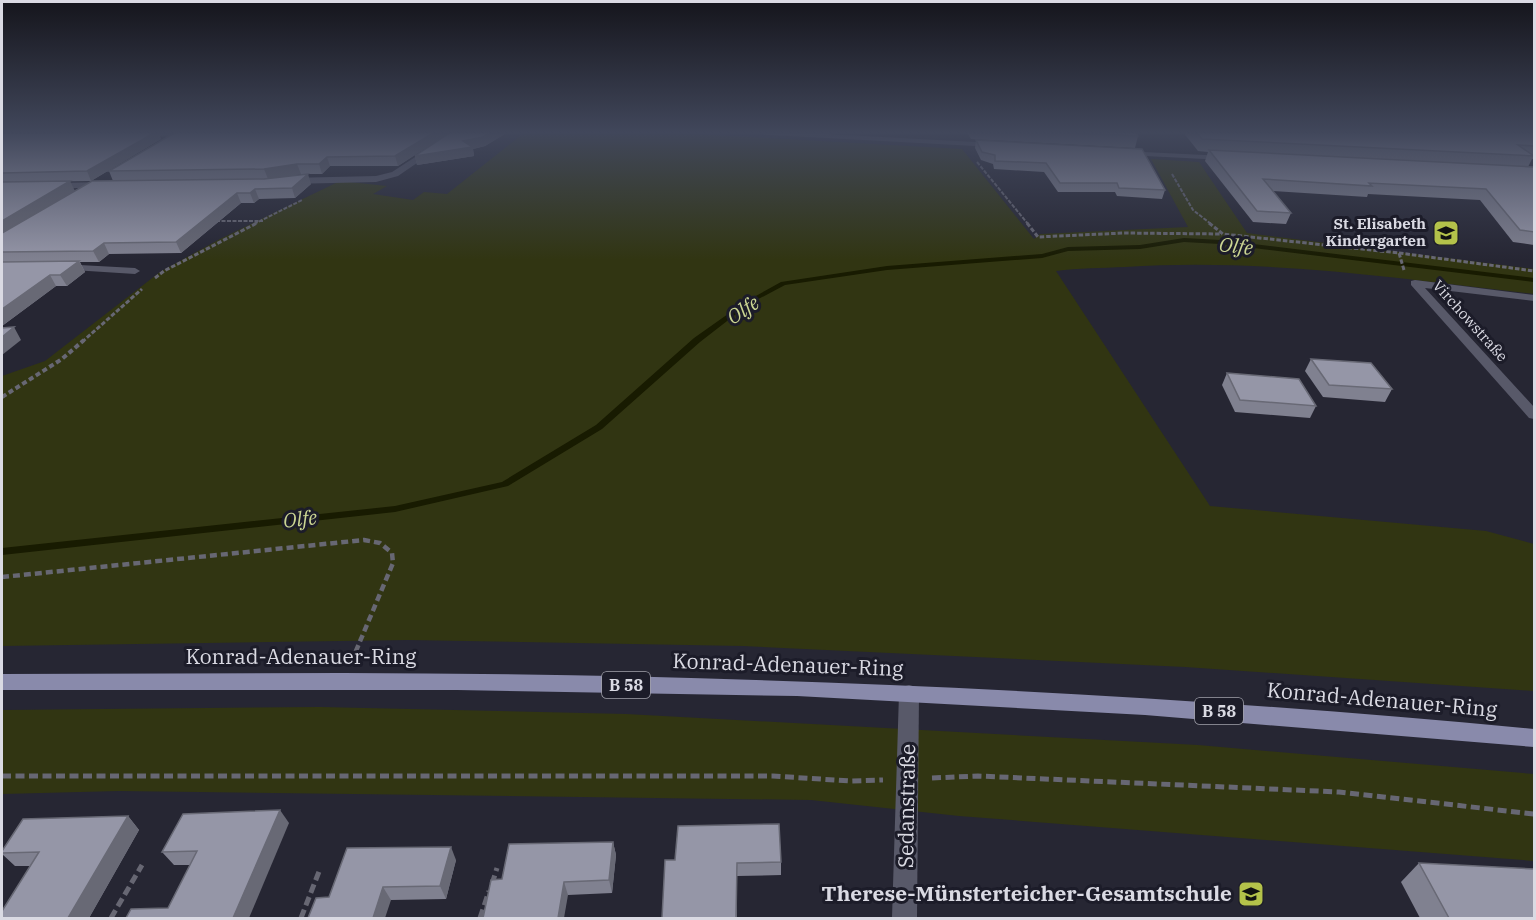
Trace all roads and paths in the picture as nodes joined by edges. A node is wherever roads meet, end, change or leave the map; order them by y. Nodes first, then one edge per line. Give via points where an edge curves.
1 (112, 175) edge
2 (391, 175) edge
3 (988, 175) edge
4 (1174, 175) edge
5 (339, 179) junction
6 (279, 182) edge
7 (94, 185) junction
8 (117, 185) edge
9 (36, 186) edge
10 (76, 196) edge
11 (210, 221) edge
12 (265, 221) junction
13 (1223, 234) junction
14 (1399, 254) junction
15 (48, 268) edge
16 (1404, 270) dead end
17 (1534, 271) edge
18 (135, 272) dead end
19 (155, 278) dead end
20 (146, 285) dead end
21 (1534, 298) edge
22 (2, 396) edge
23 (1534, 415) edge
24 (2, 577) edge
25 (343, 681) junction
26 (2, 682) edge
27 (909, 693) junction
28 (1534, 738) edge
29 (2, 776) edge
30 (908, 779) junction
31 (1534, 814) edge
32 (142, 865) dead end
33 (497, 868) dead end
34 (320, 869) dead end
35 (111, 918) edge
36 (301, 918) edge
37 (480, 918) edge
38 (904, 918) edge

1 - 7 street
2 - 5 street
3 - 13 path via 1038,237
4 - 13 path via 1193,210
5 - 6 street
5 - 12 path
7 - 8 street
7 - 9 street
7 - 10 street
11 - 12 path
12 - 19 path
13 - 14 path
14 - 16 path
14 - 17 path
15 - 18 street via 94,267
20 - 22 path via 62,359
21 - 23 street, Virchowstraße via 1415,283
24 - 25 path via 364,540 380,543 392,553 393,563
25 - 26 main road, Konrad-Adenauer-Ring / B 58
25 - 27 main road, Konrad-Adenauer-Ring / B 58
27 - 28 main road, Konrad-Adenauer-Ring / B 58 via 1202,709
27 - 30 street, Sedanstraße
29 - 30 path
30 - 31 path via 978,776 1339,792
30 - 38 street, Sedanstraße
32 - 35 path
33 - 37 path
34 - 36 path

